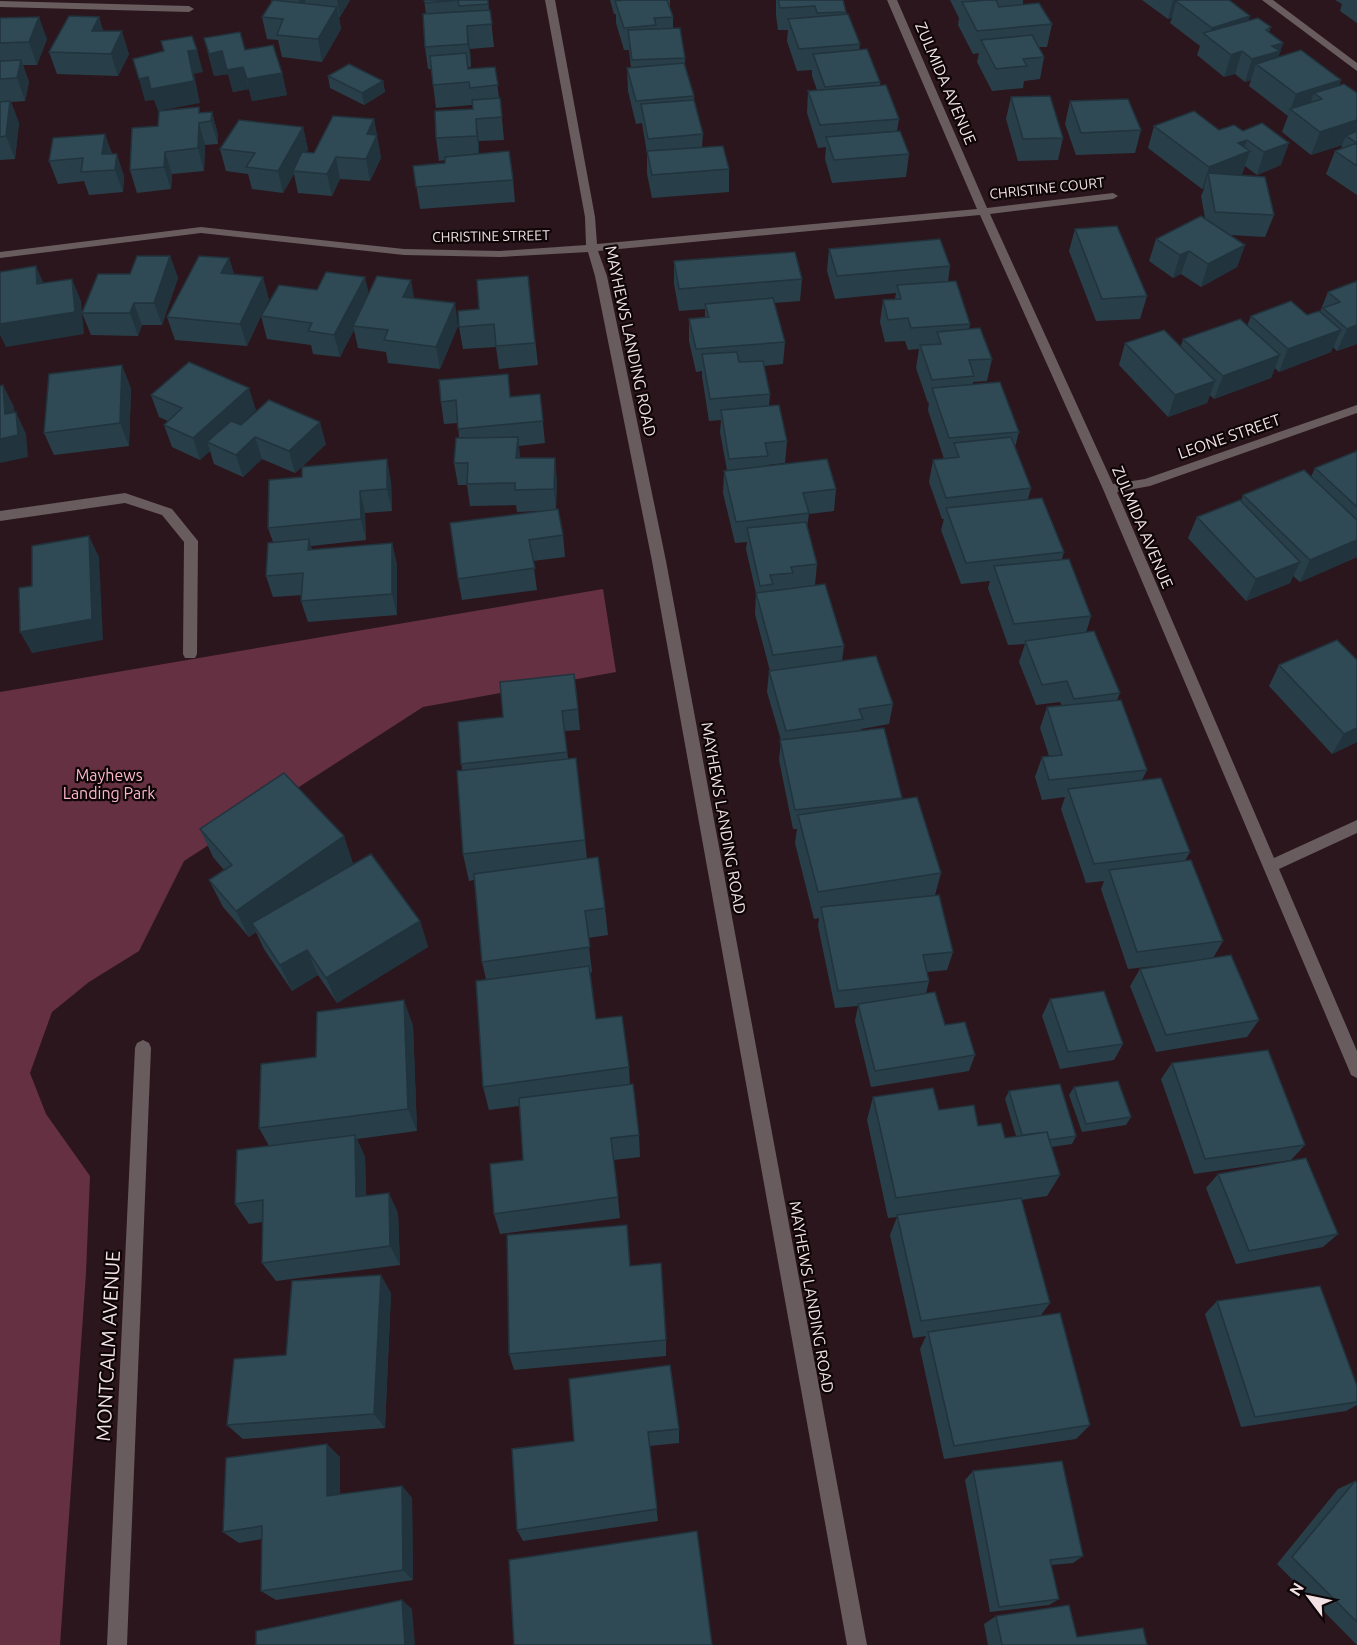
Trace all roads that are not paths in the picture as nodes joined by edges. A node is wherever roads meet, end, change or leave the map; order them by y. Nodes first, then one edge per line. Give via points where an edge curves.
1 (549, 0) edge
2 (892, 0) edge
3 (1266, 0) edge
4 (0, 4) edge
5 (189, 9) dead end
6 (1357, 68) edge
7 (1113, 196) dead end
8 (984, 210) junction
9 (592, 248) junction
10 (0, 255) edge
11 (1357, 409) edge
12 (1110, 489) junction
13 (0, 516) edge
14 (190, 654) dead end
15 (1357, 826) edge
16 (1272, 866) junction
17 (143, 1048) dead end
18 (1357, 1070) edge
19 (117, 1645) edge
20 (857, 1645) edge

1 - 9 street, MAYHEWS LANDING ROAD via 590,217
2 - 8 street, ZULMIDA AVENUE
3 - 6 street
4 - 5 street
7 - 8 street, CHRISTINE COURT
8 - 9 street, CHRISTINE STREET
8 - 12 street, ZULMIDA AVENUE
9 - 10 street, CHRISTINE STREET via 500,254 414,252 201,230
9 - 20 street, MAYHEWS LANDING ROAD via 659,561
11 - 12 street, LEONE STREET via 1146,483
12 - 16 street, ZULMIDA AVENUE
13 - 14 street via 125,498 167,512 191,541
15 - 16 street
16 - 18 street, ZULMIDA AVENUE
17 - 19 street, MONTCALM AVENUE

